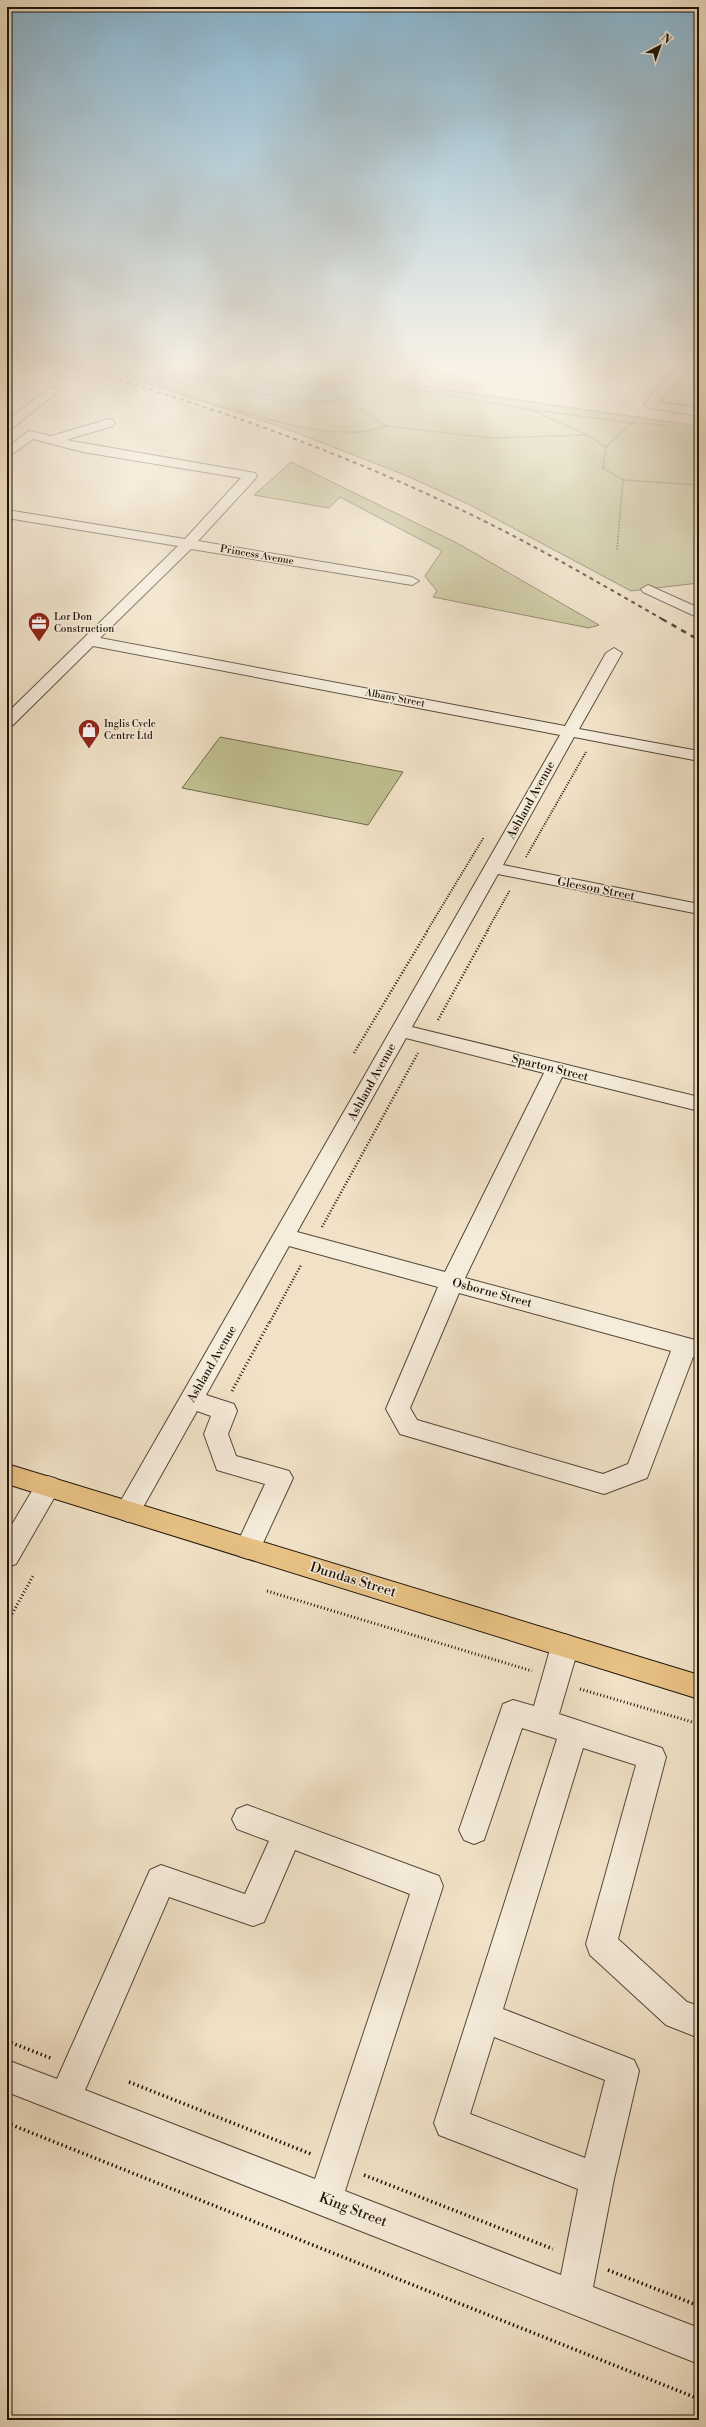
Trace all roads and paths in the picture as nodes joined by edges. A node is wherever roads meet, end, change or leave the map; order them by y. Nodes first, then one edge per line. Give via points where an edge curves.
1 (242, 484) edge
2 (624, 484) edge
3 (7, 514) edge
4 (188, 544) junction
5 (617, 550) dead end
6 (412, 582) dead end
7 (648, 589) dead end
8 (699, 614) edge
9 (90, 641) junction
10 (614, 653) dead end
11 (7, 722) edge
12 (570, 731) junction
13 (587, 750) dead end
14 (699, 756) edge
15 (486, 834) dead end
16 (534, 859) dead end
17 (493, 868) junction
18 (514, 883) dead end
19 (699, 909) edge
20 (436, 1024) dead end
21 (401, 1031) junction
22 (354, 1053) dead end
23 (426, 1054) dead end
24 (556, 1069) junction
25 (699, 1104) edge
26 (318, 1232) dead end
27 (285, 1237) junction
28 (301, 1265) dead end
29 (452, 1282) junction
30 (692, 1348) edge
31 (229, 1397) dead end
32 (192, 1400) junction
33 (7, 1474) edge
34 (48, 1486) junction
35 (128, 1511) junction
36 (248, 1548) junction
37 (7, 1556) edge
38 (33, 1576) dead end
39 (267, 1591) dead end
40 (7, 1623) edge
41 (565, 1646) junction
42 (540, 1673) dead end
43 (699, 1687) edge
44 (580, 1688) dead end
45 (543, 1722) junction
46 (699, 1724) edge
47 (574, 1732) junction
48 (247, 1819) dead end
49 (474, 1830) dead end
50 (288, 1833) junction
51 (483, 2017) junction
52 (699, 2022) edge
53 (7, 2041) edge
54 (60, 2062) dead end
55 (7, 2076) edge
56 (129, 2082) dead end
57 (65, 2098) junction
58 (7, 2123) edge
59 (337, 2164) junction
60 (597, 2179) junction
61 (325, 2199) junction
62 (581, 2260) junction
63 (574, 2297) junction
64 (699, 2306) edge
65 (699, 2346) edge
66 (699, 2399) edge

1 - 4 street
2 - 5 path
3 - 4 street, Princess Avenue
4 - 6 street, Princess Avenue
4 - 9 street
7 - 8 street
9 - 11 street
9 - 12 street, Albany Street
10 - 12 street, Ashland Avenue
12 - 14 street, Albany Street
12 - 17 street, Ashland Avenue
13 - 16 path via 526,858
15 - 22 path
17 - 19 street, Gleeson Street
17 - 21 street, Ashland Avenue
18 - 20 path
21 - 24 street, Sparton Street
21 - 27 street, Ashland Avenue
23 - 26 path via 419,1052
24 - 25 street, Sparton Street
24 - 29 street
27 - 29 street, Osborne Street
27 - 32 street, Ashland Avenue
28 - 31 path
29 - 30 street, Osborne Street
29 - 30 street via 398,1409 409,1427 604,1484 638,1471
32 - 35 street, Ashland Avenue
32 - 36 street via 225,1411 216,1434 226,1463 280,1478
33 - 34 main road, Dundas Street
34 - 35 main road, Dundas Street
34 - 37 street
35 - 36 main road, Dundas Street
36 - 41 main road, Dundas Street
38 - 40 path
39 - 42 path
41 - 43 main road, Dundas Street
41 - 45 street
44 - 46 path
45 - 47 street
45 - 49 street via 513,1713
47 - 51 street
47 - 52 street via 652,1757 601,1944 677,2014
48 - 50 street
50 - 57 street via 253,1911 161,1880
50 - 59 street via 428,1886
51 - 60 street via 623,2071
51 - 60 street via 452,2123
53 - 54 path
55 - 57 street, King Street
56 - 59 path
57 - 61 street, King Street
58 - 66 path
59 - 61 street
59 - 62 path
60 - 62 street
61 - 63 street, King Street
62 - 63 street
62 - 64 path
63 - 65 street, King Street

